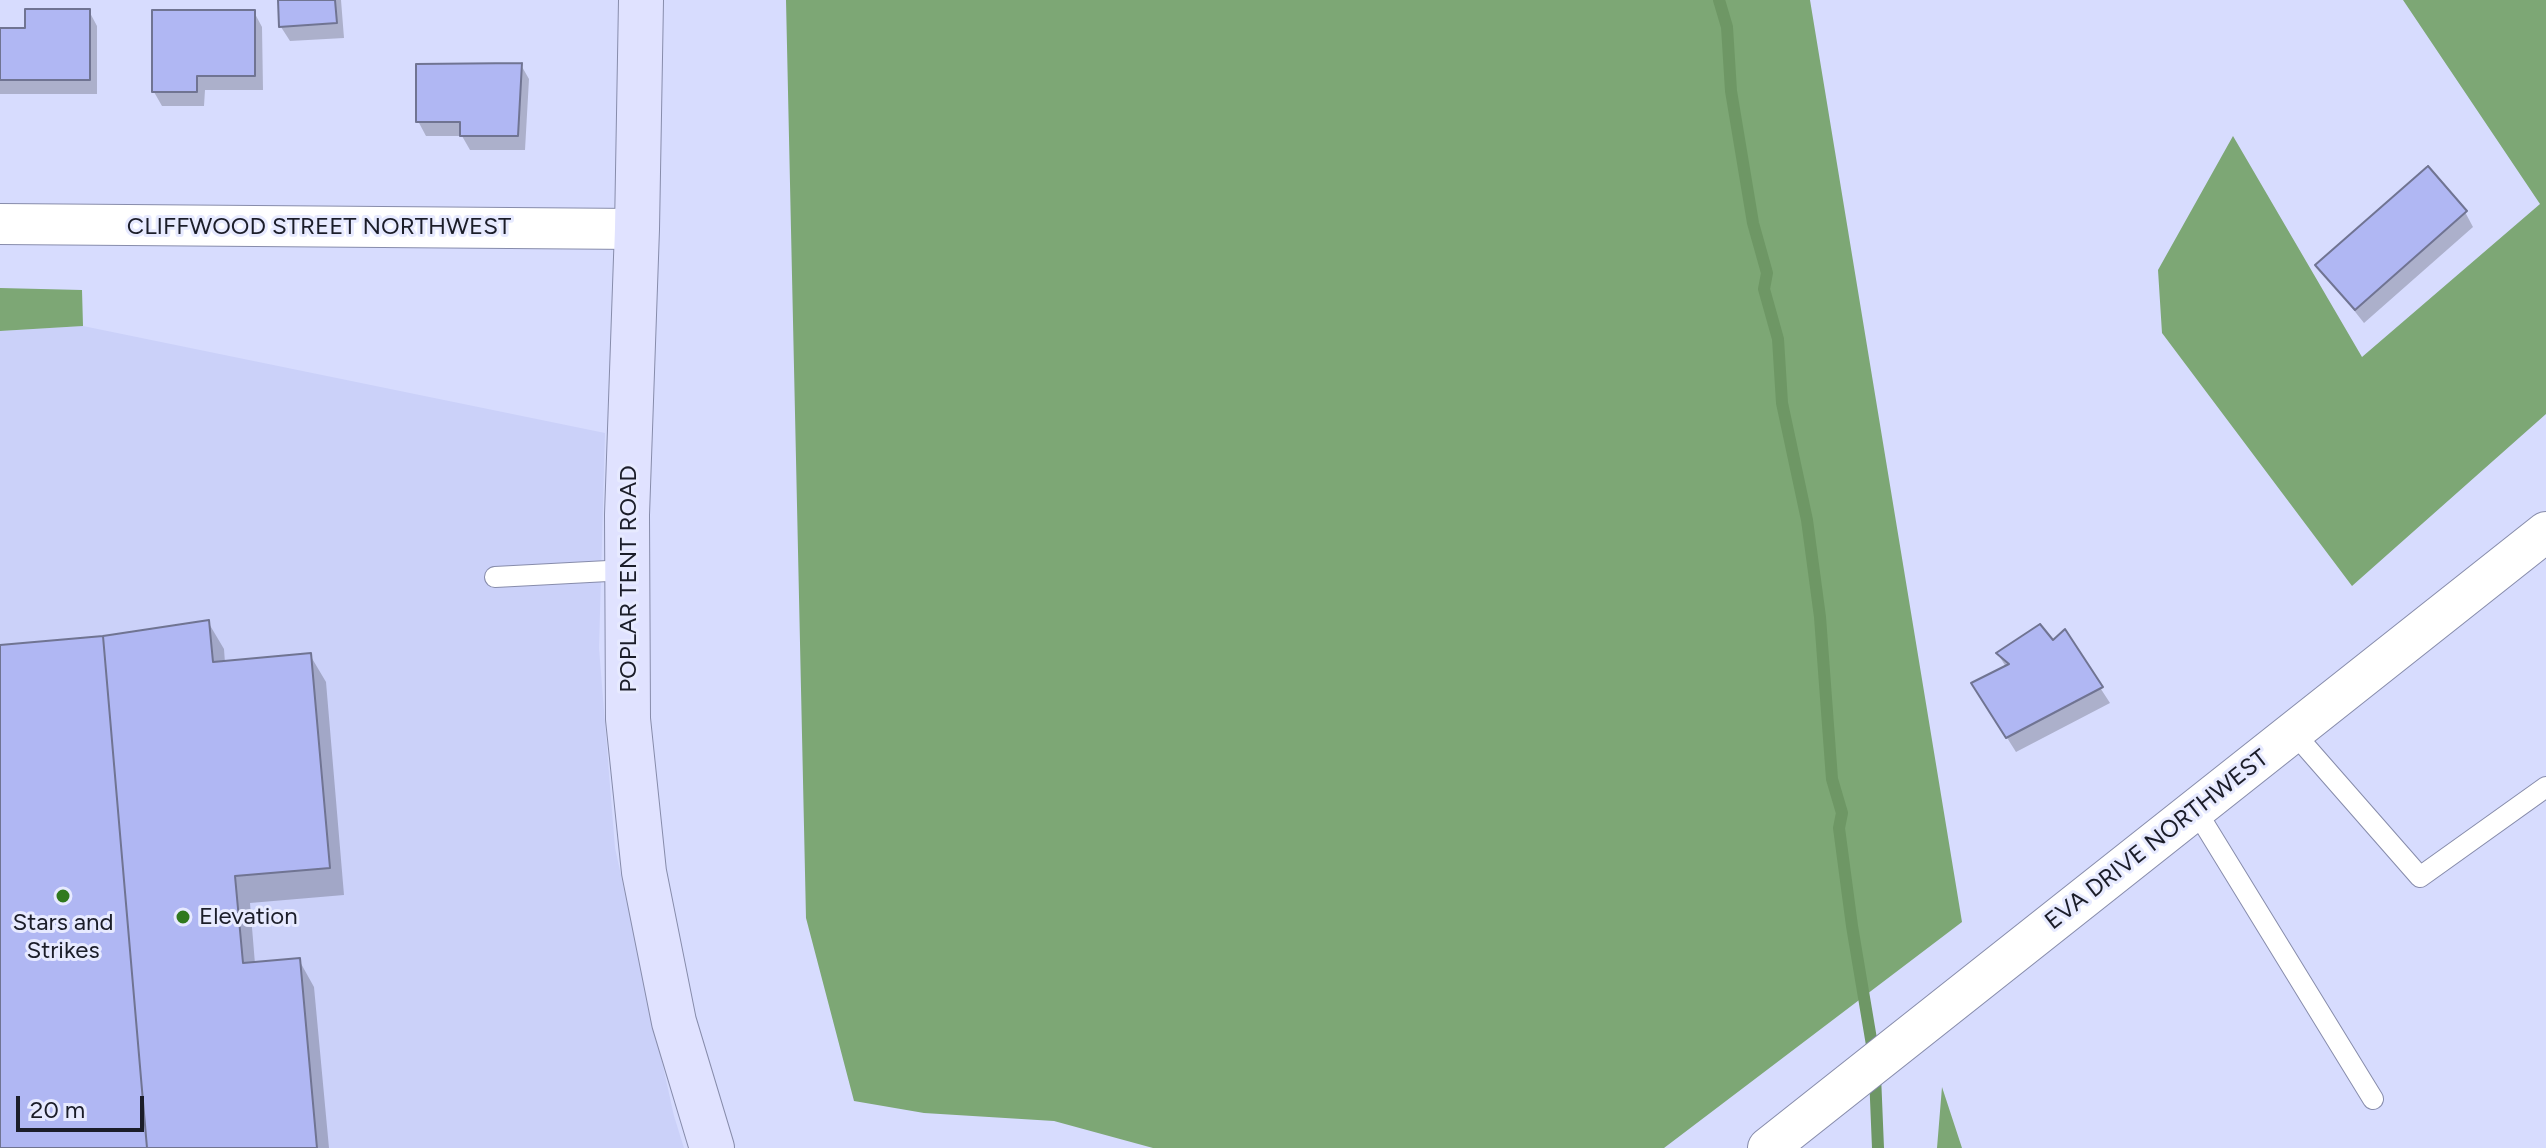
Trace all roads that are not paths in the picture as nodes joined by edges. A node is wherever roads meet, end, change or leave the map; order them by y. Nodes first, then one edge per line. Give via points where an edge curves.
1 (641, 0) edge
2 (0, 224) edge
3 (637, 229) junction
4 (2546, 532) edge
5 (627, 570) junction
6 (495, 577) dead end
7 (2293, 732) junction
8 (2546, 787) edge
9 (2195, 809) junction
10 (2373, 1099) dead end
11 (712, 1148) edge
12 (1768, 1148) edge

1 - 3 main road, POPLAR TENT ROAD
2 - 3 street, CLIFFWOOD STREET NORTHWEST
3 - 5 main road, POPLAR TENT ROAD
4 - 7 street, EVA DRIVE NORTHWEST
5 - 6 lane
5 - 11 main road, POPLAR TENT ROAD via 628,719 644,872 674,1022
7 - 8 lane via 2420,877
7 - 9 street, EVA DRIVE NORTHWEST
9 - 10 lane
9 - 12 street, EVA DRIVE NORTHWEST

